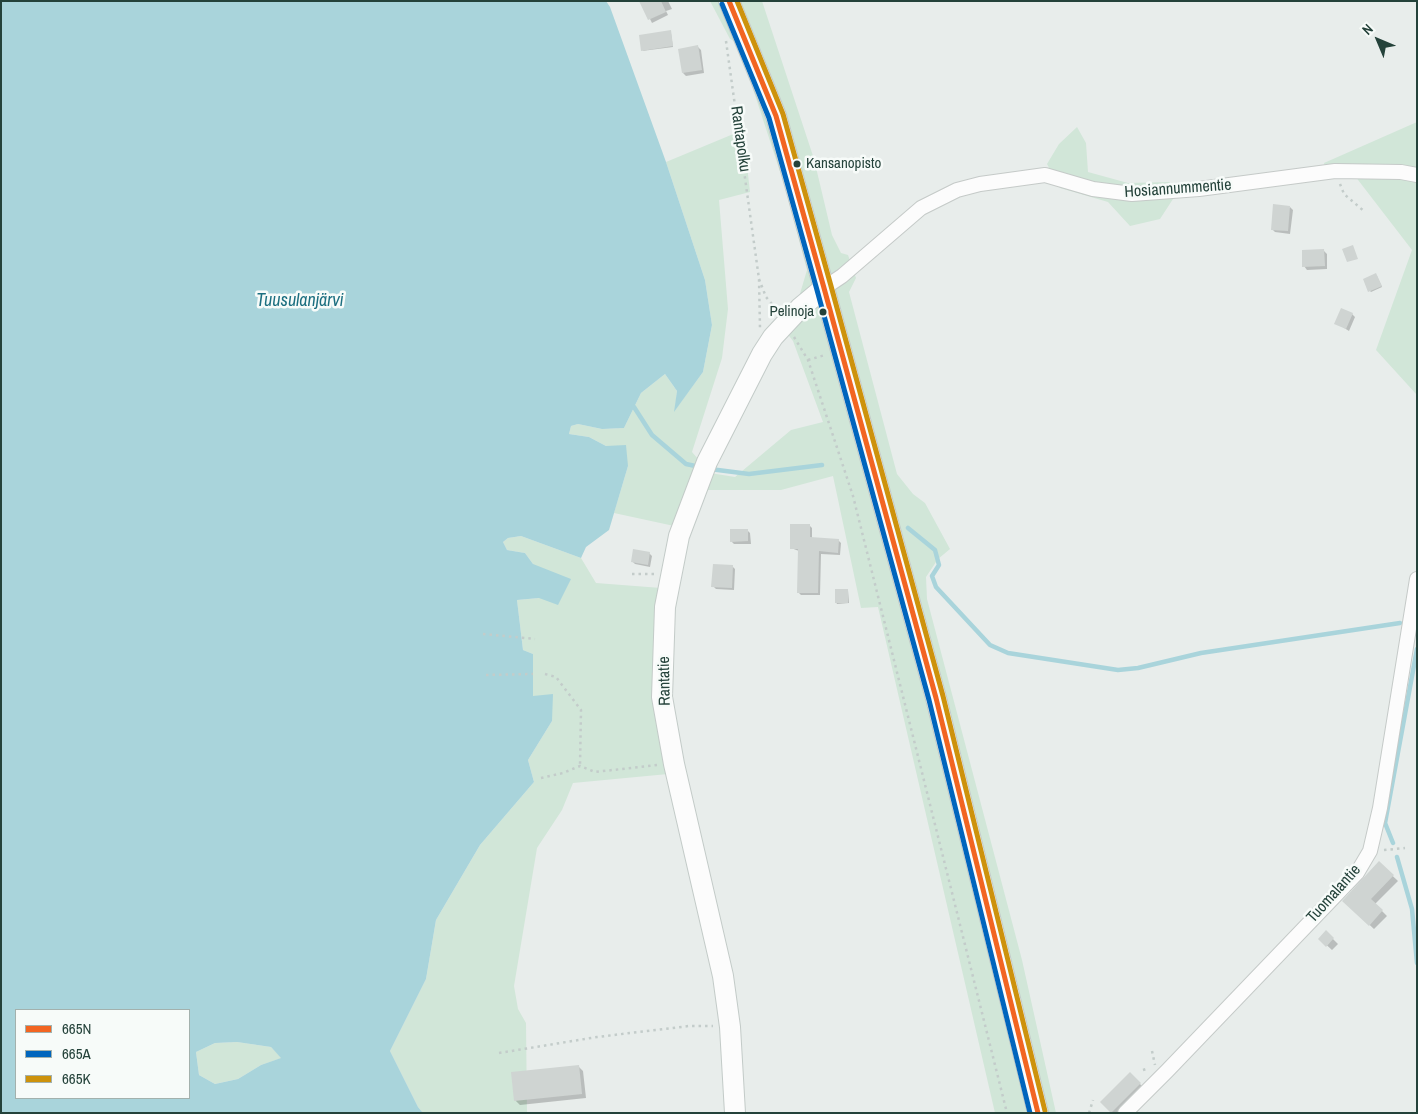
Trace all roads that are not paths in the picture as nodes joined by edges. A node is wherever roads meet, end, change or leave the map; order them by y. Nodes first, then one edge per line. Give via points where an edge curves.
1 (729, 1) edge
2 (1417, 176) edge
3 (824, 288) junction
4 (1417, 579) edge
5 (735, 1113) edge
6 (1038, 1113) edge
7 (1125, 1113) edge

1 - 3 main road via 776,116
2 - 3 street, Hosiannummentie via 1401,172 1335,171 1199,189 1132,194 1093,189 1045,175 980,184 957,190 921,208
3 - 5 main road, Rantatie via 785,323 762,354 707,462 679,536 665,608 662,697 722,976 730,1027
3 - 6 main road via 936,698
4 - 7 street, Tuomalantie via 1380,808 1370,850 1356,873

